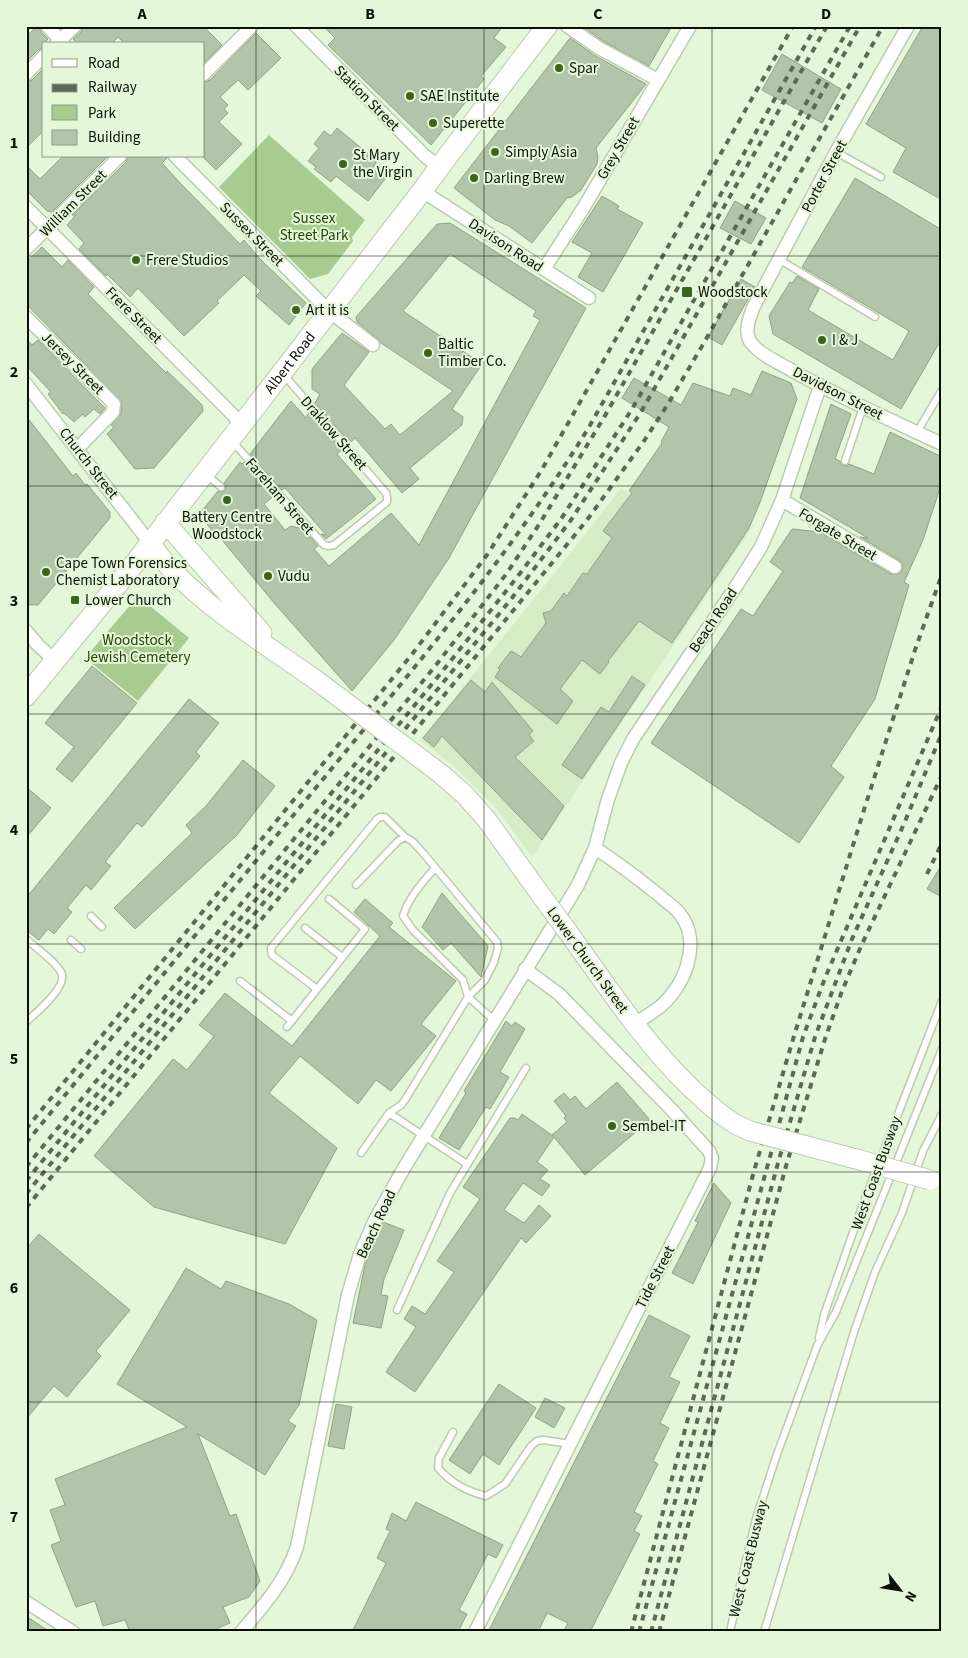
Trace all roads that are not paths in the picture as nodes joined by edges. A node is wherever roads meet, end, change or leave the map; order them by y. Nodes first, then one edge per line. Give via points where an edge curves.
1 (46, 26) edge
2 (75, 26) edge
3 (252, 26) edge
4 (296, 26) edge
5 (547, 26) edge
6 (567, 26) edge
7 (690, 26) edge
8 (908, 26) edge
9 (60, 42) edge
10 (42, 58) edge
11 (205, 73) edge
12 (26, 74) edge
13 (658, 80) junction
14 (836, 152) junction
15 (118, 158) edge
16 (177, 158) edge
17 (439, 167) junction
18 (881, 177) dead end
19 (422, 191) junction
20 (26, 207) edge
21 (47, 228) junction
22 (26, 249) edge
23 (780, 260) junction
24 (544, 269) junction
25 (589, 298) dead end
26 (329, 311) junction
27 (26, 317) edge
28 (875, 317) dead end
29 (747, 330) joint
30 (373, 345) dead end
31 (282, 373) junction
32 (26, 384) edge
33 (820, 386) junction
34 (942, 390) edge
35 (863, 407) junction
36 (236, 431) junction
37 (917, 432) junction
38 (940, 443) dead end
39 (78, 448) junction
40 (845, 461) dead end
41 (204, 472) junction
42 (221, 487) dead end
43 (782, 500) junction
44 (165, 522) junction
45 (150, 543) junction
46 (334, 545) joint
47 (895, 567) dead end
48 (26, 631) edge
49 (280, 655) junction
50 (55, 661) junction
51 (27, 693) edge
52 (404, 838) junction
53 (595, 848) junction
54 (435, 868) junction
55 (356, 885) dead end
56 (329, 899) dead end
57 (91, 916) dead end
58 (102, 926) dead end
59 (305, 928) dead end
60 (26, 939) edge
61 (71, 940) dead end
62 (81, 949) dead end
63 (342, 957) junction
64 (525, 969) junction
65 (240, 981) dead end
66 (317, 989) junction
67 (468, 996) junction
68 (942, 1001) edge
69 (494, 1020) junction
70 (292, 1021) junction
71 (26, 1022) edge
72 (635, 1024) junction
73 (286, 1027) dead end
74 (942, 1049) edge
75 (526, 1068) dead end
76 (389, 1113) junction
77 (942, 1114) edge
78 (424, 1135) junction
79 (361, 1153) dead end
80 (467, 1164) junction
81 (936, 1182) edge
82 (397, 1310) dead end
83 (818, 1346) junction
84 (454, 1432) dead end
85 (570, 1444) junction
86 (26, 1602) edge
87 (73, 1632) edge
88 (241, 1632) edge
89 (475, 1632) edge
90 (730, 1632) edge
91 (764, 1632) edge

1 - 9 street
2 - 9 street
3 - 11 street
4 - 17 street, Station Street via 335,71
5 - 17 main road, Albert Road
6 - 13 street via 599,48
7 - 13 street, Grey Street
8 - 14 street, Porter Street
10 - 12 street
13 - 24 street, Grey Street
14 - 18 lane
14 - 23 street, Porter Street
15 - 21 street, William Street
16 - 26 street, Sussex Street
17 - 19 main road, Albert Road
19 - 24 street, Davison Road
19 - 26 main road, Albert Road
20 - 21 street, Frere Street
21 - 22 street, William Street
21 - 36 street, Frere Street
23 - 28 lane
23 - 29 street, Porter Street via 753,308
24 - 25 street, Davison Road
26 - 30 street, Sussex Street
26 - 31 main road, Albert Road
27 - 39 street, Jersey Street via 114,404 113,412
29 - 33 street, Davidson Street via 751,344
31 - 36 main road, Albert Road
31 - 46 lane, Draklow Street via 386,493 385,504
32 - 39 street, Church Street
33 - 35 street, Davidson Street
33 - 43 street, Beach Road
34 - 37 lane
35 - 37 street, Davidson Street
35 - 40 lane
36 - 41 main road, Albert Road
36 - 46 lane, Fareham Street via 322,543
37 - 38 street, Davidson Street
39 - 45 street, Church Street
41 - 42 lane
41 - 44 main road, Albert Road
43 - 47 street, Forgate Street
43 - 53 street, Beach Road via 761,547 633,739 608,799
44 - 45 main road, Albert Road
44 - 49 main road, Lower Church Street
45 - 49 main road, Lower Church Street via 195,591
45 - 50 main road, Albert Road
48 - 50 street
49 - 72 main road, Lower Church Street, bridge via 465,795 487,820
50 - 51 main road, Albert Road
52 - 54 lane via 412,841
52 - 55 lane via 398,840
52 - 66 lane via 385,817 377,819 271,948 272,955
53 - 64 street, Beach Road via 578,885
53 - 72 street via 630,872 680,914 690,934 686,971 674,991 659,1008
54 - 67 lane via 497,942 494,962 485,980
54 - 67 lane via 420,885 403,916 463,980
56 - 63 lane via 365,929
57 - 58 lane
59 - 63 lane
60 - 71 lane via 52,962 63,978 59,990
61 - 62 lane
63 - 66 lane
64 - 69 street, Beach Road
64 - 85 street, Tide Street via 559,994 671,1109 712,1158 710,1168
65 - 70 lane
66 - 70 lane
67 - 69 lane
67 - 76 lane via 405,1100
68 - 83 lane, West Coast Busway via 863,1204 824,1315
69 - 78 street, Beach Road
70 - 73 lane
72 - 81 main road, Lower Church Street, bridge via 678,1076 717,1112 737,1125
74 - 83 lane, West Coast Busway via 836,1312
75 - 80 lane
76 - 78 lane
76 - 79 lane
77 - 91 lane via 923,1151 854,1332
78 - 80 lane
78 - 88 street, Beach Road via 375,1220 360,1254 348,1295 291,1565 269,1600
80 - 82 lane via 450,1193
83 - 90 lane, West Coast Busway via 756,1519
84 - 85 lane via 439,1458 438,1468 446,1477 486,1496 505,1484 537,1441
85 - 89 street, Tide Street
86 - 87 street

